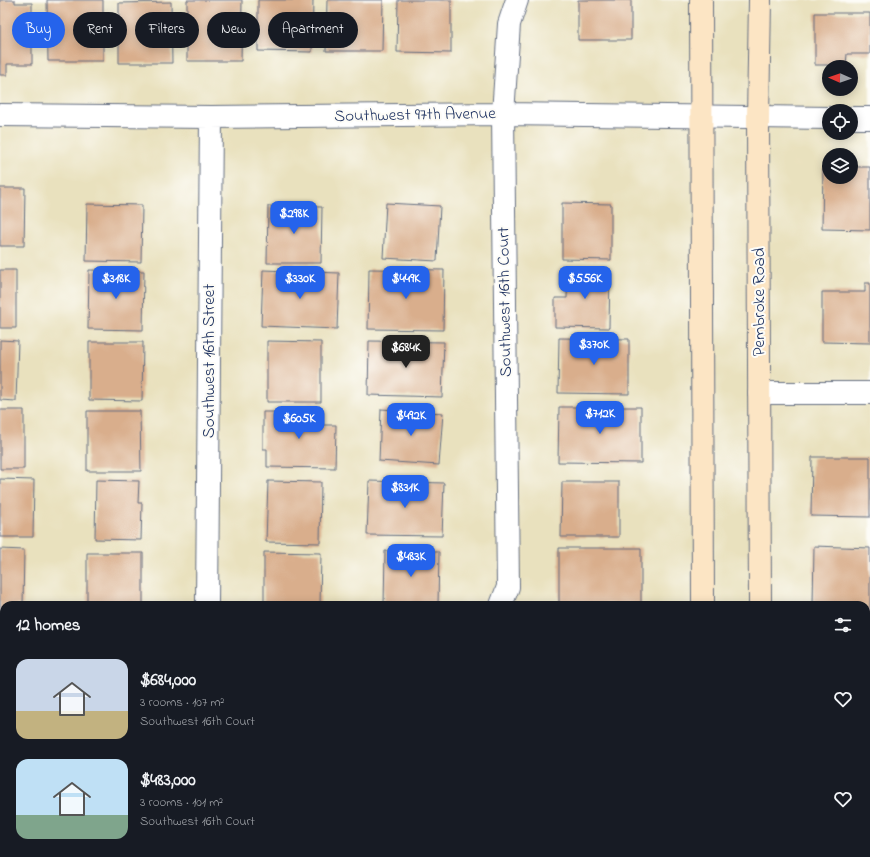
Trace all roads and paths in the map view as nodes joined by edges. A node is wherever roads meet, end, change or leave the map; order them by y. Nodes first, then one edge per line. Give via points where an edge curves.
1 (517, 0) edge
2 (701, 0) edge
3 (760, 0) edge
4 (503, 114) junction
5 (0, 115) edge
6 (211, 117) junction
7 (702, 117) junction
8 (758, 118) junction
9 (822, 118) edge
10 (858, 118) edge
11 (870, 118) edge
12 (759, 393) junction
13 (870, 393) edge
14 (207, 601) edge
15 (503, 601) edge
16 (703, 601) edge
17 (760, 601) edge

1 - 4 street, Southwest 16th Court via 509,24
2 - 7 main road
3 - 8 main road, Pembroke Road
4 - 6 street, Southwest 97th Avenue
4 - 7 street, Southwest 97th Avenue
4 - 15 street, Southwest 16th Court via 508,587
5 - 6 street, Southwest 97th Avenue
6 - 14 street, Southwest 16th Street
7 - 8 street, Southwest 97th Avenue
7 - 16 main road
8 - 9 street, Southwest 97th Avenue
8 - 12 main road, Pembroke Road
10 - 11 street
12 - 13 street
12 - 17 main road, Pembroke Road

